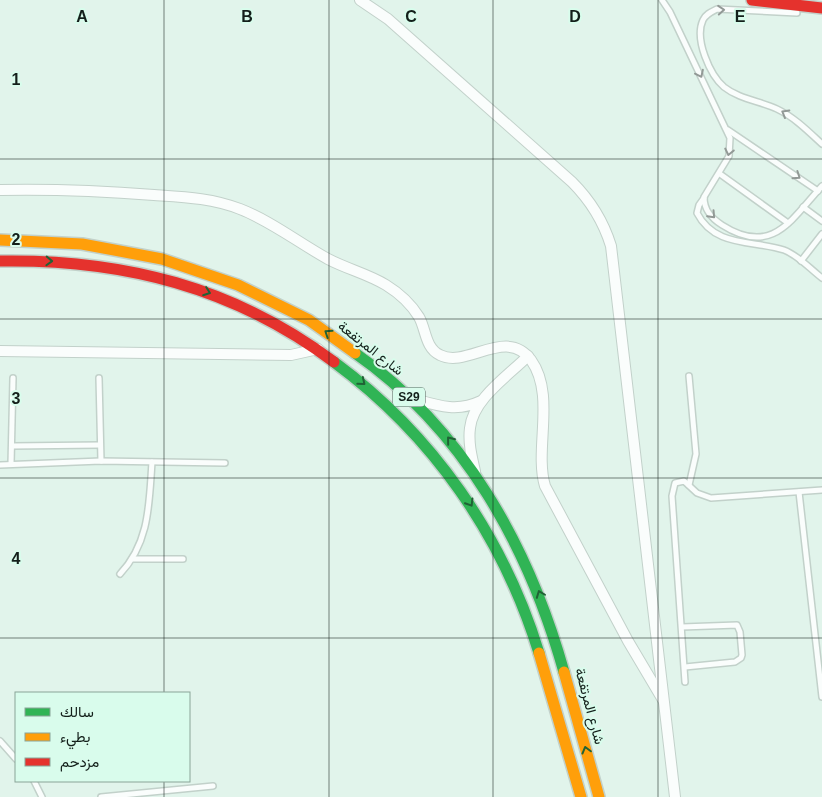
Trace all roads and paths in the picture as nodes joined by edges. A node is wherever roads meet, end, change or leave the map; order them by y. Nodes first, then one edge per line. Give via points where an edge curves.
1 (360, 0) edge
2 (662, 0) edge
3 (752, 0) edge
4 (822, 8) edge
5 (822, 13) edge
6 (802, 14) dead end
7 (810, 14) dead end
8 (727, 130) junction
9 (822, 144) edge
10 (720, 174) junction
11 (820, 189) edge
12 (0, 190) edge
13 (704, 197) junction
14 (803, 207) junction
15 (822, 221) edge
16 (788, 223) junction
17 (822, 234) edge
18 (0, 240) edge
19 (0, 261) edge
20 (801, 261) junction
21 (822, 278) edge
22 (318, 349) junction
23 (0, 351) edge
24 (528, 356) junction
25 (689, 376) dead end
26 (13, 378) dead end
27 (100, 378) dead end
28 (409, 397) junction
29 (482, 401) junction
30 (100, 445) junction
31 (12, 446) junction
32 (101, 461) junction
33 (152, 462) junction
34 (224, 463) dead end
35 (11, 464) junction
36 (0, 465) edge
37 (475, 471) junction
38 (689, 485) junction
39 (822, 490) edge
40 (798, 492) junction
41 (133, 559) junction
42 (183, 559) dead end
43 (120, 574) dead end
44 (682, 627) junction
45 (685, 667) junction
46 (685, 682) dead end
47 (822, 696) edge
48 (663, 700) junction
49 (0, 740) edge
50 (15, 758) edge
51 (34, 782) edge
52 (213, 786) dead end
53 (42, 797) edge
54 (101, 797) edge
55 (581, 797) edge
56 (599, 797) edge
57 (675, 797) edge

1 - 48 street via 388,19 572,182 594,207 605,228 611,246
2 -> 8 lane
3 - 4 main road
5 - 7 lane
9 -> 6 lane via 780,110 724,87 710,69 703,48 702,21 717,9
8 -> 10 lane via 729,156
8 -> 11 lane
10 - 13 lane
10 - 16 lane
11 - 14 lane
12 - 24 street via 136,193 199,198 227,204 328,259 388,286 414,309 429,345 437,354 452,358 505,347 518,349
13 -> 16 lane via 704,205 713,217 749,237 765,238
13 - 20 lane via 697,213 715,232 739,243 783,250
14 - 15 lane
14 - 16 lane
17 - 20 lane
28 -> 18 main road, شارع المرتفعة / S29 via 328,332 265,296 220,276 182,263 103,246 62,241
19 -> 22 main road, S29 via 78,263 164,278 247,308
20 - 21 lane
22 - 23 street via 291,355
22 -> 55 main road, S29 via 364,383 406,422 446,469 484,525 527,615
24 - 29 street
24 - 48 street via 536,368 543,401 541,467 545,486 628,642
25 - 38 lane via 696,454
26 - 31 lane
27 - 30 lane
28 - 29 street via 455,408
37 -> 28 main road, شارع المرتفعة / S29
29 - 37 street via 470,427
30 - 31 lane
30 - 32 lane
31 - 35 lane
32 - 33 lane
32 - 35 lane
33 - 34 lane
33 - 41 lane via 147,523
35 - 36 lane
56 -> 37 main road, شارع المرتفعة / S29 via 539,590 507,524
38 - 40 lane via 711,498
38 - 44 lane via 679,481 672,487
39 - 40 lane
40 - 47 lane
41 - 42 lane
41 - 43 lane
44 - 45 lane
44 - 45 lane via 737,625 742,655 735,662
45 - 46 lane
48 - 57 street
49 - 50 lane
51 - 53 lane
52 - 54 lane

